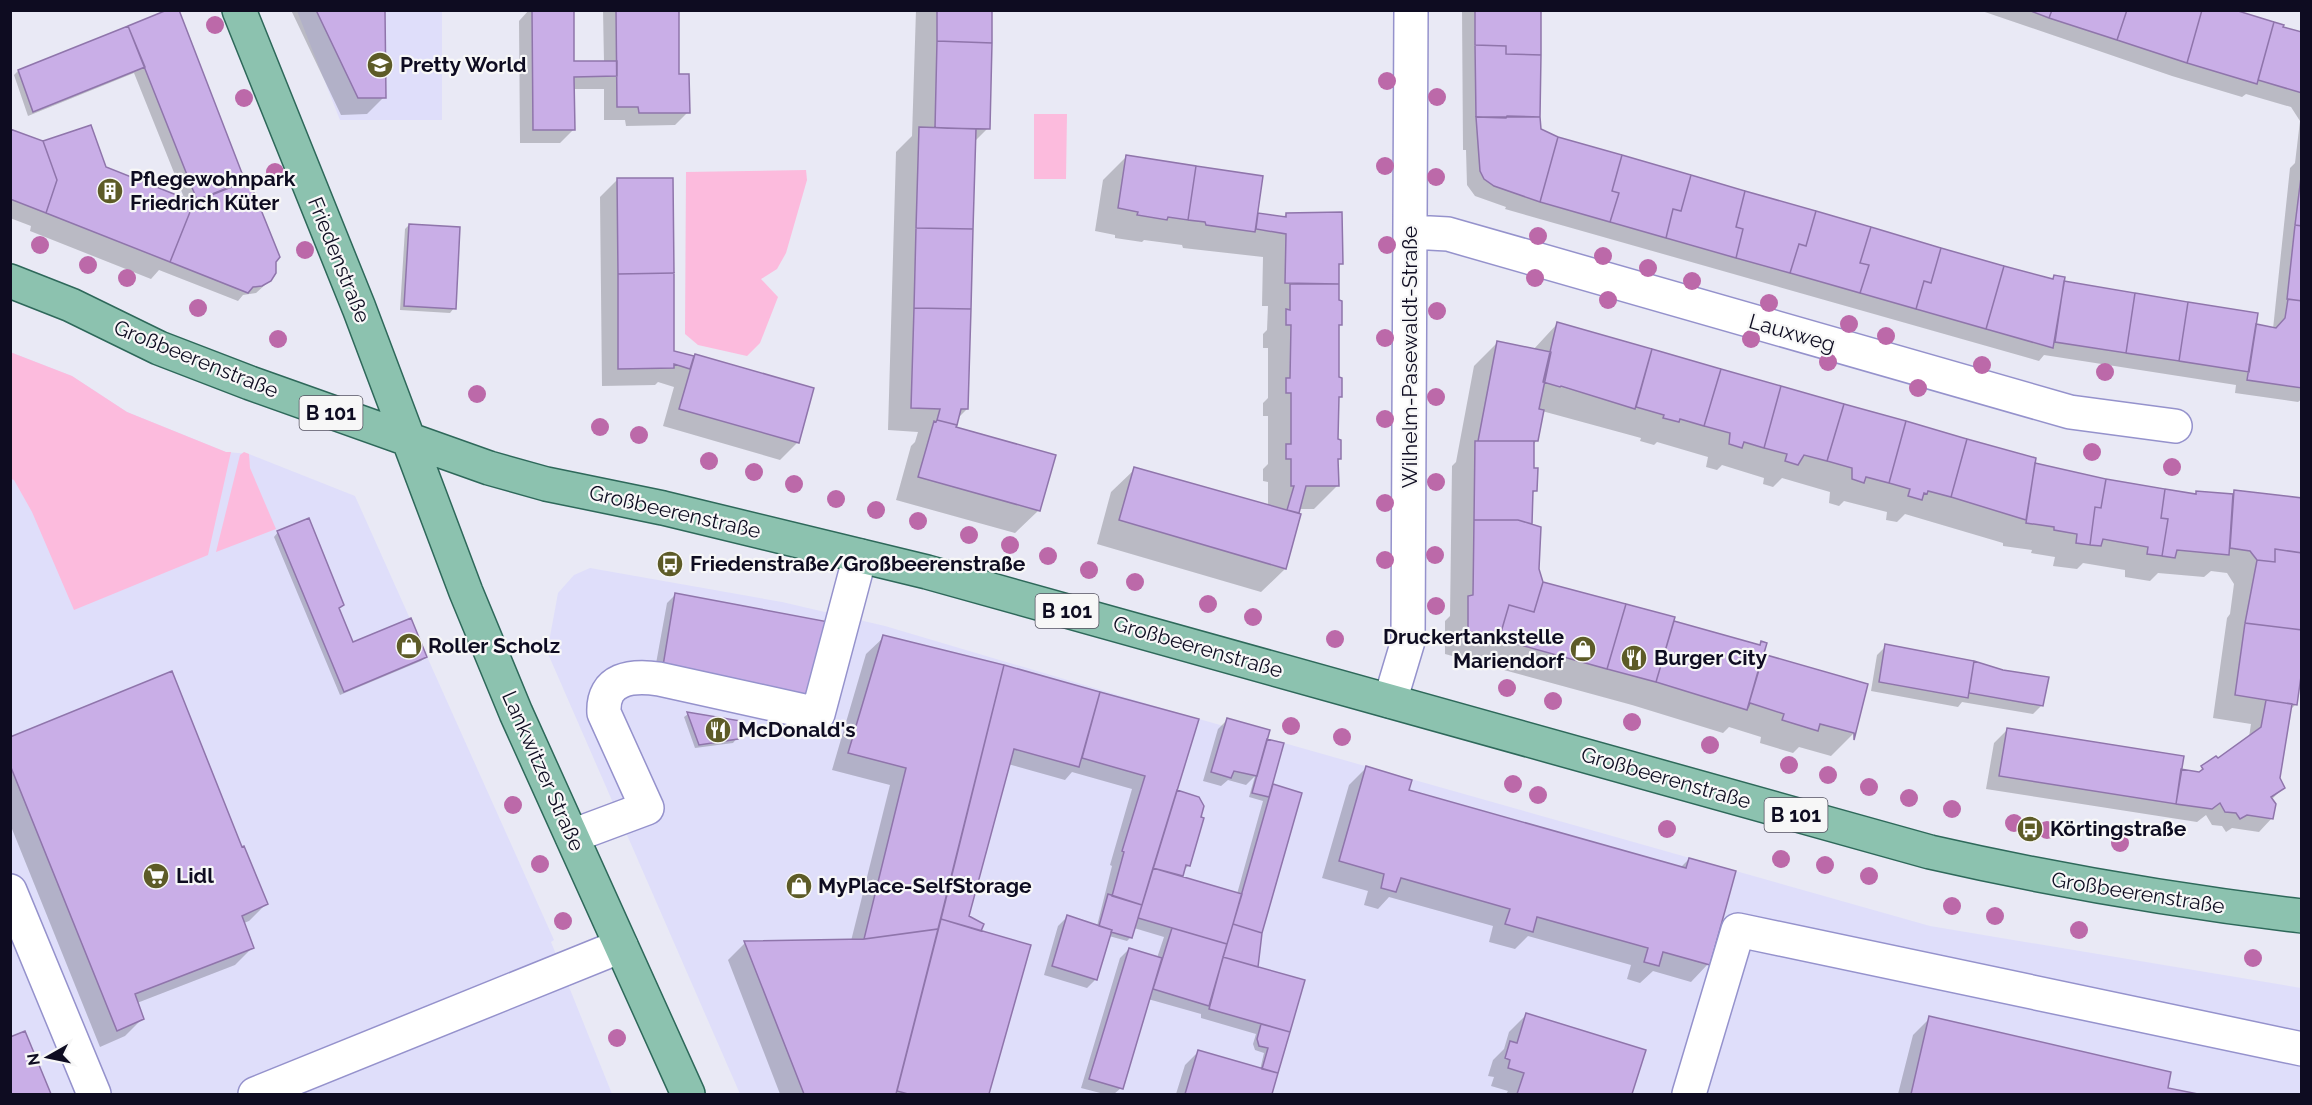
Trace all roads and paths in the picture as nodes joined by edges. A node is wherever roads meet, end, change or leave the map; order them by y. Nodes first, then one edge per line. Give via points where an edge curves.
1 (239, 10) edge
2 (1411, 10) edge
3 (1411, 232) junction
4 (10, 281) edge
5 (2175, 426) dead end
6 (412, 442) junction
7 (860, 556) junction
8 (1390, 701) junction
9 (572, 836) junction
10 (10, 891) edge
11 (2301, 916) edge
12 (621, 946) junction
13 (2301, 1049) edge
14 (94, 1095) edge
15 (255, 1095) edge
16 (688, 1095) edge
17 (1689, 1095) edge

1 - 6 main road, Friedenstraße / B 101
2 - 3 street, Wilhelm-Pasewaldt-Straße
3 - 5 street, Lauxweg via 1448,234 2070,412
3 - 8 street, Wilhelm-Pasewaldt-Straße via 1408,641
4 - 6 main road, Großbeerenstraße / B 101 via 71,305 159,348
6 - 7 main road, Großbeerenstraße / B 101 via 538,482
6 - 9 main road, Lankwitzer Straße via 466,592
7 - 8 main road, Großbeerenstraße / B 101
7 - 9 street via 818,714 658,679 637,676 620,682 608,693 604,713 647,808
8 - 11 main road, Großbeerenstraße / B 101 via 1930,852 2113,890
9 - 12 main road, Lankwitzer Straße
10 - 14 street
12 - 15 street
12 - 16 main road, Lankwitzer Straße
13 - 17 street via 1738,930

